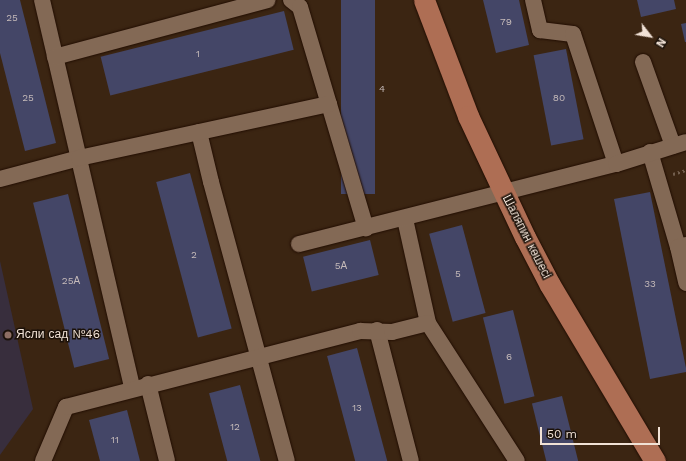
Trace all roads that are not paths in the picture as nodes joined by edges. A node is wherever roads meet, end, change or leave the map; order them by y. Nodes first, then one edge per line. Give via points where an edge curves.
1 (42, 0) edge
2 (268, 0) edge
3 (291, 0) edge
4 (424, 0) edge
5 (532, 0) edge
6 (55, 57) junction
7 (643, 62) dead end
8 (329, 104) junction
9 (199, 132) junction
10 (680, 144) edge
11 (650, 152) junction
12 (79, 158) junction
13 (616, 164) junction
14 (0, 179) edge
15 (503, 193) junction
16 (405, 219) junction
17 (366, 228) junction
18 (299, 244) dead end
19 (682, 246) edge
20 (686, 283) edge
21 (428, 323) junction
22 (377, 330) junction
23 (258, 356) junction
24 (140, 386) junction
25 (42, 461) edge
26 (167, 461) edge
27 (287, 461) edge
28 (411, 461) edge
29 (517, 461) edge
30 (655, 461) edge

1 - 6 lane
2 - 6 lane
3 - 8 lane via 300,7
4 - 15 main road, Шаляпин көшесі via 468,116
5 - 13 lane via 540,30 573,34
6 - 12 lane
7 - 10 lane
8 - 9 lane
8 - 17 lane
9 - 12 lane
9 - 23 lane
10 - 11 lane
11 - 13 lane
11 - 19 lane
12 - 14 lane
12 - 24 lane
13 - 15 lane
15 - 16 lane
15 - 30 main road, Шаляпин көшесі via 550,285
16 - 17 lane
16 - 21 lane
17 - 18 lane
19 - 20 lane
21 - 22 lane via 392,332
21 - 29 lane
22 - 23 lane via 360,331
22 - 28 lane
23 - 24 lane
23 - 27 lane
24 - 25 lane via 66,407
24 - 26 lane

